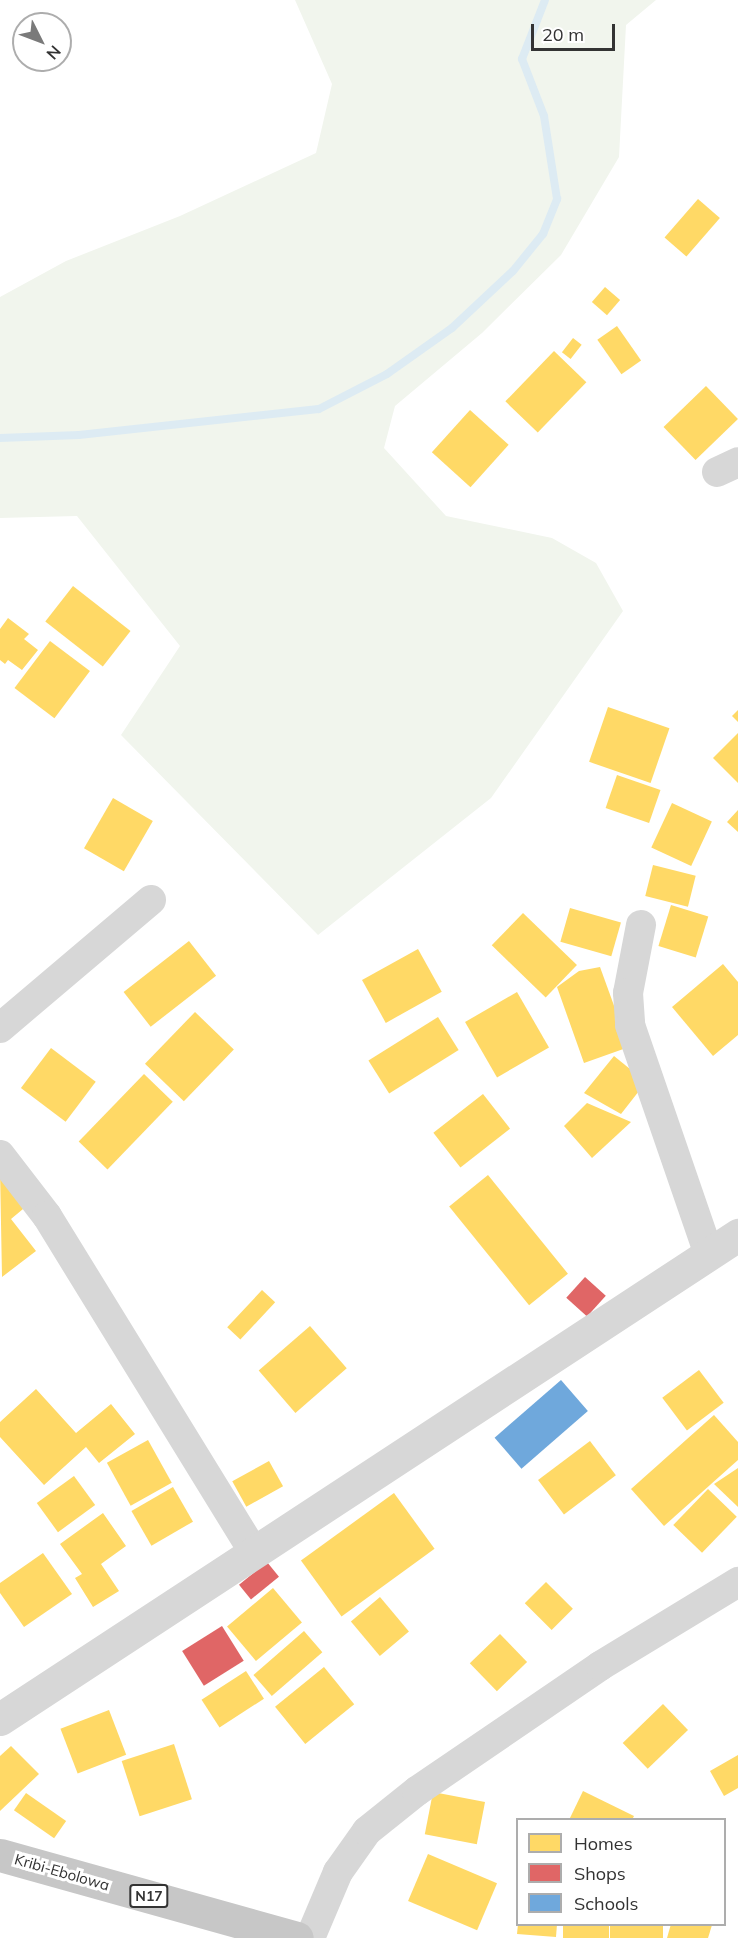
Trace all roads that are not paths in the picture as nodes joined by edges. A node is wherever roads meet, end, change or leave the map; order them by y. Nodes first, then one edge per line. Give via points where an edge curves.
1 (151, 900) dead end
2 (641, 925) dead end
3 (0, 1028) edge
4 (0, 1155) edge
5 (738, 1235) edge
6 (709, 1254) junction
7 (254, 1552) junction
8 (738, 1582) edge
9 (0, 1719) edge
10 (0, 1855) edge
11 (297, 1938) edge
12 (310, 1938) edge

1 - 3 street
2 - 6 street via 627,993 630,1025
4 - 7 street via 47,1216
5 - 6 street
6 - 7 street
7 - 9 street
8 - 12 street via 600,1666 417,1791 367,1831 338,1872
10 - 11 highway, Kribi-Ebolowa / N17

